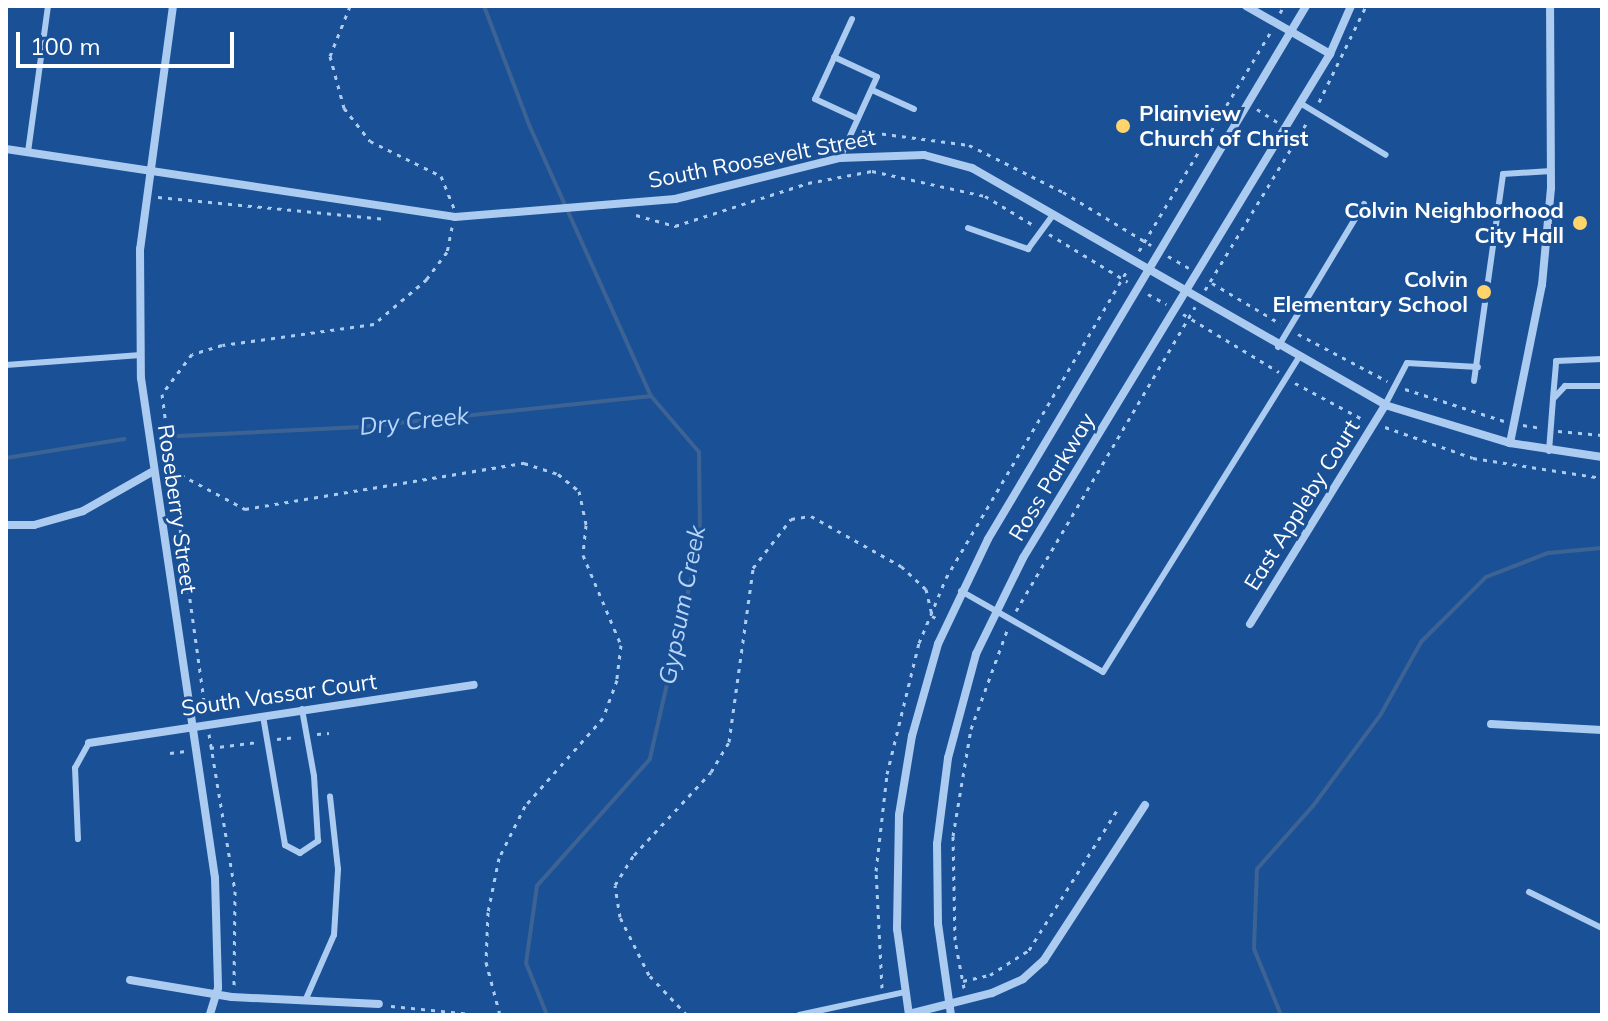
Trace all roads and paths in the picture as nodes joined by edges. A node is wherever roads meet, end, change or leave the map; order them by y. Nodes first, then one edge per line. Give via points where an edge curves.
1 (48, 6) edge
2 (173, 6) edge
3 (350, 6) edge
4 (1246, 6) edge
5 (1306, 6) edge
6 (1351, 6) edge
7 (1366, 6) edge
8 (1550, 6) edge
9 (852, 19) dead end
10 (1293, 34) junction
11 (1330, 54) junction
12 (834, 57) junction
13 (872, 90) junction
14 (1300, 103) junction
15 (1250, 105) junction
16 (914, 109) dead end
17 (1314, 111) junction
18 (858, 119) junction
19 (1286, 127) junction
20 (862, 131) dead end
21 (6, 149) edge
22 (28, 152) junction
23 (1386, 155) dead end
24 (840, 158) junction
25 (1551, 171) junction
26 (152, 172) junction
27 (148, 196) junction
28 (1364, 204) dead end
29 (1053, 215) junction
30 (626, 216) dead end
31 (455, 217) junction
32 (395, 220) dead end
33 (438, 226) dead end
34 (465, 228) dead end
35 (968, 228) dead end
36 (452, 230) junction
37 (1044, 231) junction
38 (1161, 252) junction
39 (1150, 271) junction
40 (1197, 273) junction
41 (1211, 282) junction
42 (1139, 288) junction
43 (1185, 291) junction
44 (1200, 300) junction
45 (1175, 309) junction
46 (1188, 318) junction
47 (1289, 328) junction
48 (1278, 347) junction
49 (141, 355) junction
50 (1298, 359) junction
51 (1602, 359) edge
52 (6, 365) edge
53 (1478, 367) junction
54 (1474, 381) dead end
55 (1395, 384) junction
56 (1602, 386) edge
57 (1553, 399) junction
58 (1385, 405) junction
59 (1515, 424) junction
60 (1551, 429) junction
61 (1602, 435) edge
62 (1510, 443) junction
63 (1549, 451) junction
64 (1602, 457) edge
65 (172, 470) junction
66 (152, 472) junction
67 (6, 525) edge
68 (961, 591) junction
69 (996, 609) junction
70 (1012, 617) junction
71 (946, 623) junction
72 (1250, 624) dead end
73 (474, 685) dead end
74 (302, 709) junction
75 (263, 715) junction
76 (208, 724) junction
77 (1491, 724) dead end
78 (191, 726) junction
79 (1602, 730) edge
80 (329, 733) dead end
81 (307, 734) junction
82 (268, 741) junction
83 (89, 743) joint
84 (211, 748) junction
85 (195, 750) junction
86 (170, 753) dead end
87 (330, 796) dead end
88 (1145, 805) dead end
89 (1117, 810) dead end
90 (78, 839) dead end
91 (1529, 892) dead end
92 (1602, 928) edge
93 (130, 980) dead end
94 (963, 981) junction
95 (905, 992) junction
96 (216, 994) junction
97 (232, 997) junction
98 (967, 1000) junction
99 (305, 1001) junction
100 (379, 1004) joint
101 (950, 1010) edge
102 (909, 1014) edge
103 (210, 1015) edge
104 (482, 1015) edge
105 (500, 1015) edge
106 (687, 1015) edge
107 (799, 1015) edge

1 - 22 lane
2 - 26 street, Roseberry Street
3 - 31 path via 330,56 344,108 370,141 441,176 452,193
4 - 10 street
5 - 10 street, Ross Parkway
6 - 11 street, Ross Parkway
7 - 17 path
8 - 25 street
9 - 12 lane
10 - 11 street
10 - 15 street, Ross Parkway
11 - 14 street, Ross Parkway
12 - 13 lane via 877,77
12 - 18 lane via 815,99
13 - 16 lane
13 - 18 lane
14 - 17 lane
14 - 19 street, Ross Parkway
15 - 19 path
15 - 38 street, Ross Parkway
17 - 23 lane
17 - 41 path
18 - 24 lane
19 - 40 street, Ross Parkway
20 - 38 path via 969,145 1063,192
21 - 22 street, South Roosevelt Street
22 - 26 street, South Roosevelt Street
24 - 29 street, South Roosevelt Street via 924,155 972,168
24 - 31 street, South Roosevelt Street via 675,199
25 - 53 lane via 1503,174
25 - 59 street via 1542,285
26 - 27 street, Roseberry Street
26 - 31 street, South Roosevelt Street
27 - 32 path
27 - 49 street, Roseberry Street via 140,249
28 - 47 lane
29 - 37 lane
29 - 39 street, South Roosevelt Street
30 - 37 path via 675,226 808,183 872,171 985,196
31 - 36 path
33 - 36 path
34 - 36 path
35 - 37 lane via 1016,249 1037,244
36 - 65 path via 447,252 427,279 374,324 222,345 192,354 162,394
37 - 42 path
38 - 39 street, Ross Parkway
38 - 40 path
39 - 42 street, Ross Parkway
39 - 43 street, South Roosevelt Street
40 - 41 path
40 - 43 street, Ross Parkway
41 - 44 path
41 - 47 path
42 - 45 path
42 - 68 street, Ross Parkway
43 - 44 street, South Roosevelt Street
43 - 45 street, Ross Parkway
44 - 46 path
44 - 48 street, South Roosevelt Street
45 - 46 path
45 - 69 street, Ross Parkway
46 - 70 path
47 - 48 lane
47 - 55 path
48 - 50 street, South Roosevelt Street
49 - 52 lane
49 - 66 street, Roseberry Street
50 - 58 street, South Roosevelt Street
50 - 70 lane via 1103,672
51 - 57 lane via 1556,361
53 - 54 lane
53 - 55 lane via 1415,360 1407,363
55 - 58 lane
55 - 59 path via 1434,402
56 - 57 lane via 1565,386
57 - 60 lane
58 - 62 street, South Roosevelt Street
58 - 72 street, East Appleby Court
59 - 60 path
59 - 62 street
60 - 61 path
60 - 63 lane
62 - 63 street, South Roosevelt Street
63 - 64 street, South Roosevelt Street
65 - 76 path
65 - 105 path via 245,509 524,463 558,474 579,491 586,525 583,555 621,645 617,680 603,718 525,806 499,858 486,962
66 - 67 street via 83,511 34,525
66 - 78 street, Roseberry Street
68 - 69 lane
68 - 71 street, Ross Parkway
69 - 70 lane
69 - 101 street, Ross Parkway via 959,704 941,800 936,889
70 - 94 path via 971,729 953,836 955,940
71 - 95 street, Ross Parkway via 923,690 900,802 896,889
71 - 106 path via 932,616 926,589 901,566 811,516 791,519 753,568 736,719 726,749 634,855 615,885 620,917 649,975
73 - 74 street, South Vassar Court
74 - 75 street, South Vassar Court
74 - 81 lane
75 - 76 street, South Vassar Court
75 - 82 lane
76 - 78 street, South Vassar Court
76 - 84 path
77 - 79 street
78 - 83 street, South Vassar Court
78 - 85 street, Roseberry Street
80 - 81 path
81 - 82 path
81 - 82 lane via 318,841 300,853 285,845
82 - 84 path
83 - 90 lane via 75,768
84 - 85 path
84 - 97 path via 235,891
85 - 86 path
85 - 96 street, Roseberry Street via 215,878
87 - 99 lane via 338,869 334,935
88 - 98 street via 1044,960 1023,979
89 - 94 path via 1029,950 990,975
91 - 92 lane
93 - 96 street
94 - 98 path
95 - 102 street, Ross Parkway
95 - 107 lane
96 - 97 street
96 - 103 street, Roseberry Street
97 - 99 street
98 - 101 street
99 - 100 street
100 - 104 path
101 - 102 street

